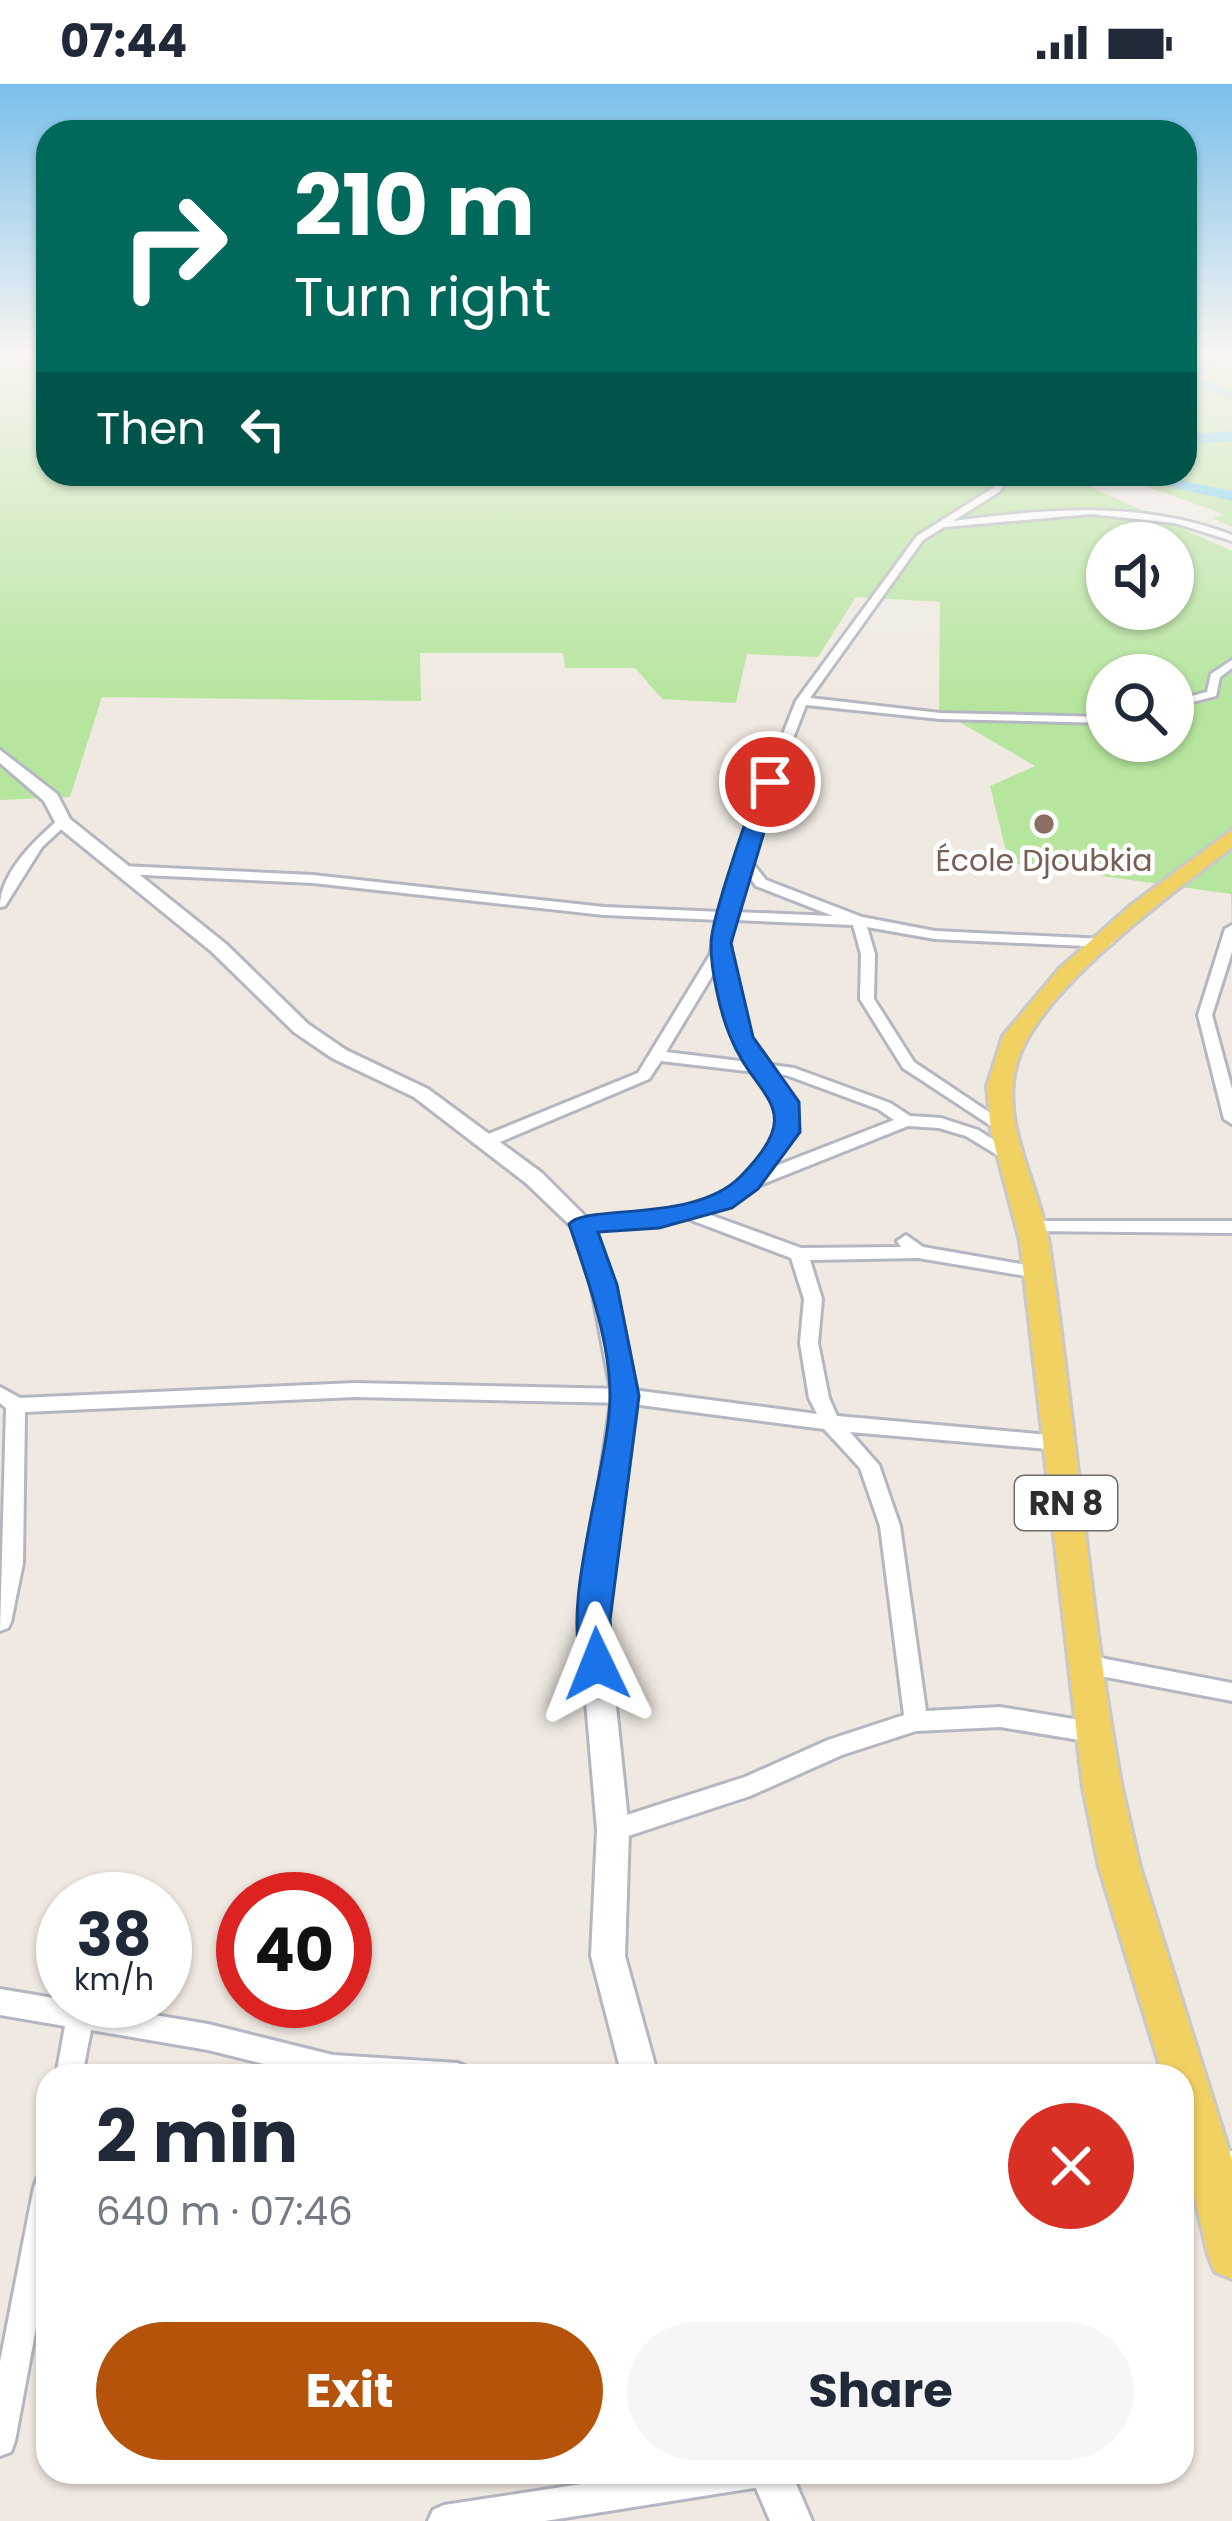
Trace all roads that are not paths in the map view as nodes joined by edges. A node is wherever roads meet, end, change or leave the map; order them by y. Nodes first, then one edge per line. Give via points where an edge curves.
1 (999, 486) edge
2 (932, 527) junction
3 (1232, 538) edge
4 (1232, 664) edge
5 (1194, 699) edge
6 (802, 701) junction
7 (1086, 719) edge
8 (0, 755) edge
9 (63, 822) junction
10 (1232, 836) edge
11 (742, 860) junction
12 (122, 870) junction
13 (0, 903) edge
14 (729, 916) junction
15 (860, 922) junction
16 (1232, 929) edge
17 (721, 943) junction
18 (1106, 943) junction
19 (660, 1056) junction
20 (762, 1067) junction
21 (1232, 1119) edge
22 (906, 1121) junction
23 (482, 1143) junction
24 (1009, 1144) junction
25 (749, 1183) junction
26 (686, 1212) junction
27 (582, 1224) junction
28 (1033, 1227) junction
29 (1232, 1227) edge
30 (800, 1254) junction
31 (1038, 1272) junction
32 (625, 1396) junction
33 (8, 1400) edge
34 (830, 1423) junction
35 (1060, 1443) junction
36 (0, 1622) edge
37 (1085, 1664) junction
38 (1232, 1692) edge
39 (916, 1721) junction
40 (1092, 1732) junction
41 (614, 1830) junction
42 (0, 2002) edge
43 (36, 2009) edge
44 (78, 2028) edge
45 (150, 2028) edge
46 (71, 2064) edge
47 (318, 2064) edge
48 (637, 2064) edge
49 (1178, 2064) edge
50 (1194, 2120) edge
51 (1209, 2171) edge
52 (36, 2250) edge
53 (1232, 2255) edge
54 (0, 2441) edge
55 (683, 2484) edge
56 (775, 2484) edge
57 (444, 2521) edge
58 (791, 2521) edge

1 - 2 street
2 - 3 street via 1123,511 1179,517
2 - 6 street
4 - 5 street via 1215,676 1212,694
6 - 7 street
6 - 11 street
8 - 9 street via 51,798
9 - 12 street
9 - 13 street
10 - 18 main road, RN 8
11 - 14 street
11 - 15 street via 761,883
12 - 14 street
12 - 23 street via 301,1028 421,1093
14 - 15 street
14 - 17 street
15 - 18 street via 935,935
15 - 24 street via 867,999 908,1065
16 - 21 street via 1205,1015
17 - 19 street
17 - 20 street via 732,1010
18 - 24 main road, RN 8 via 1045,995 1016,1034 1000,1091
19 - 20 street
19 - 23 street via 644,1076
20 - 22 street via 865,1099
20 - 25 street via 787,1102 788,1132
22 - 24 street
22 - 25 street
23 - 27 street
24 - 28 main road, RN 8
25 - 26 street via 723,1202
26 - 27 street
26 - 30 street
27 - 32 street
28 - 29 street
28 - 31 main road, RN 8
30 - 31 street via 912,1246
30 - 34 street via 813,1299 809,1343
31 - 35 main road, RN 8
32 - 33 street via 356,1390
32 - 34 street
32 - 41 street via 593,1620
33 - 36 street via 13,1563
34 - 35 street
34 - 39 street via 869,1465 890,1526
35 - 37 main road, RN 8
37 - 38 street
37 - 40 main road, RN 8
39 - 40 street via 1000,1717
39 - 41 street
40 - 49 main road, RN 8 via 1112,1841
41 - 48 street via 608,1956
42 - 43 street
44 - 46 street
45 - 47 street
50 - 51 main road, RN 8
51 - 53 main road, RN 8
52 - 54 street
55 - 57 street
56 - 58 street

